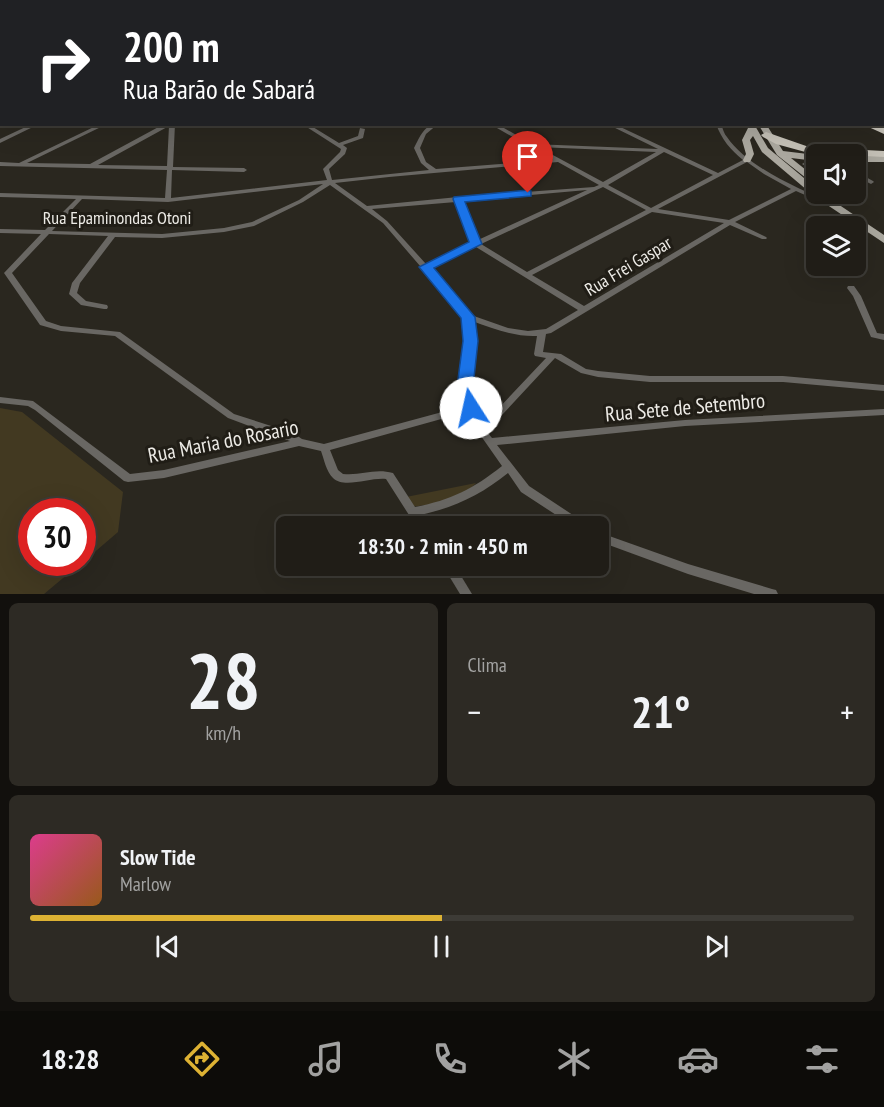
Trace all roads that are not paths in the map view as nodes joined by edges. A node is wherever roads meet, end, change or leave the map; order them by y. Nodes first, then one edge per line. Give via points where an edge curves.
1 (32, 126) edge
2 (101, 126) edge
3 (167, 126) edge
4 (171, 126) edge
5 (307, 126) edge
6 (434, 126) edge
7 (495, 126) edge
8 (613, 126) edge
9 (719, 126) edge
10 (422, 127) dead end
11 (362, 129) dead end
12 (759, 129) edge
13 (2, 139) edge
14 (340, 144) junction
15 (528, 145) junction
16 (663, 151) junction
17 (780, 153) junction
18 (884, 154) edge
19 (806, 158) edge
20 (747, 160) junction
21 (866, 160) edge
22 (884, 160) edge
23 (557, 161) junction
24 (0, 164) edge
25 (20, 164) junction
26 (89, 166) junction
27 (171, 169) junction
28 (244, 170) dead end
29 (434, 171) junction
30 (717, 174) junction
31 (806, 174) edge
32 (866, 180) edge
33 (330, 181) junction
34 (871, 182) dead end
35 (806, 185) edge
36 (600, 186) junction
37 (796, 189) junction
38 (0, 195) edge
39 (80, 198) junction
40 (458, 199) junction
41 (168, 200) junction
42 (833, 204) edge
43 (845, 204) edge
44 (366, 208) junction
45 (839, 208) junction
46 (852, 209) junction
47 (650, 210) junction
48 (730, 222) junction
49 (0, 231) edge
50 (884, 231) edge
51 (47, 232) junction
52 (112, 236) junction
53 (764, 238) dead end
54 (884, 240) edge
55 (476, 244) junction
56 (426, 267) junction
57 (527, 275) junction
58 (851, 288) dead end
59 (104, 307) dead end
60 (584, 310) junction
61 (468, 317) junction
62 (542, 333) junction
63 (884, 337) edge
64 (555, 356) junction
65 (884, 388) edge
66 (0, 400) edge
67 (471, 408) junction
68 (884, 412) edge
69 (478, 421) junction
70 (299, 442) junction
71 (489, 442) junction
72 (324, 448) junction
73 (508, 466) junction
74 (412, 512) junction
75 (415, 516) edge
76 (566, 516) edge
77 (609, 540) edge
78 (455, 576) edge
79 (465, 594) edge
80 (772, 594) edge

1 - 13 street
2 - 25 street
3 - 26 street
4 - 27 street
5 - 14 street
6 - 10 street
6 - 29 street via 418,140 417,148 424,164
7 - 15 street
8 - 16 street
9 - 20 street via 727,142
11 - 14 street via 360,138
12 - 17 main road
12 - 18 highway via 791,148 815,153
12 - 20 main road via 746,140 750,154
12 - 35 main road via 782,167
14 - 33 street via 343,153 326,169
15 - 16 street
15 - 23 street
16 - 30 street
16 - 36 street
17 - 19 main road
17 - 31 main road
20 - 30 street
20 - 37 street
21 - 22 main road
23 - 29 street
23 - 36 street
24 - 25 street
25 - 26 street
26 - 27 street
27 - 28 street
27 - 41 street
29 - 33 street
30 - 47 street
32 - 34 street
33 - 41 street
33 - 44 street
33 - 52 street, Rua Epaminondas Otoni via 301,201 254,224 178,235
36 - 40 street
36 - 47 street
36 - 55 street
37 - 45 street
37 - 48 street, Rua Frei Gaspar
38 - 39 street
39 - 41 street
39 - 51 street
40 - 44 street
40 - 55 street
42 - 45 main road
43 - 46 main road
44 - 56 street via 385,222
45 - 46 main road
45 - 54 main road
46 - 50 main road
47 - 48 street
47 - 57 street
48 - 53 street
48 - 60 street, Rua Frei Gaspar
49 - 51 street, Rua Epaminondas Otoni
51 - 52 street, Rua Epaminondas Otoni
51 - 70 street via 8,273 44,323 117,334 231,416
52 - 59 street via 76,283 73,294 84,303
55 - 56 street
55 - 57 street
56 - 61 street
57 - 60 street
58 - 63 street via 874,335
60 - 62 street, Rua Frei Gaspar
61 - 62 street via 501,329
61 - 67 street via 471,341 465,387
62 - 64 street via 538,354
64 - 65 street via 598,375 783,379
64 - 69 street via 499,413
66 - 70 street, Rua Maria do Rosario via 30,403 128,478 164,474
67 - 69 street
67 - 72 street
68 - 71 street, Rua Sete de Setembro via 685,423
69 - 71 street
70 - 72 street, Rua Maria do Rosario
71 - 73 street
72 - 74 street, Rua Maria do Rosario via 336,475 342,479 371,473 389,476
73 - 74 street via 462,500
73 - 76 street via 525,489
74 - 75 street, Rua Maria do Rosario
77 - 80 street
78 - 79 street

